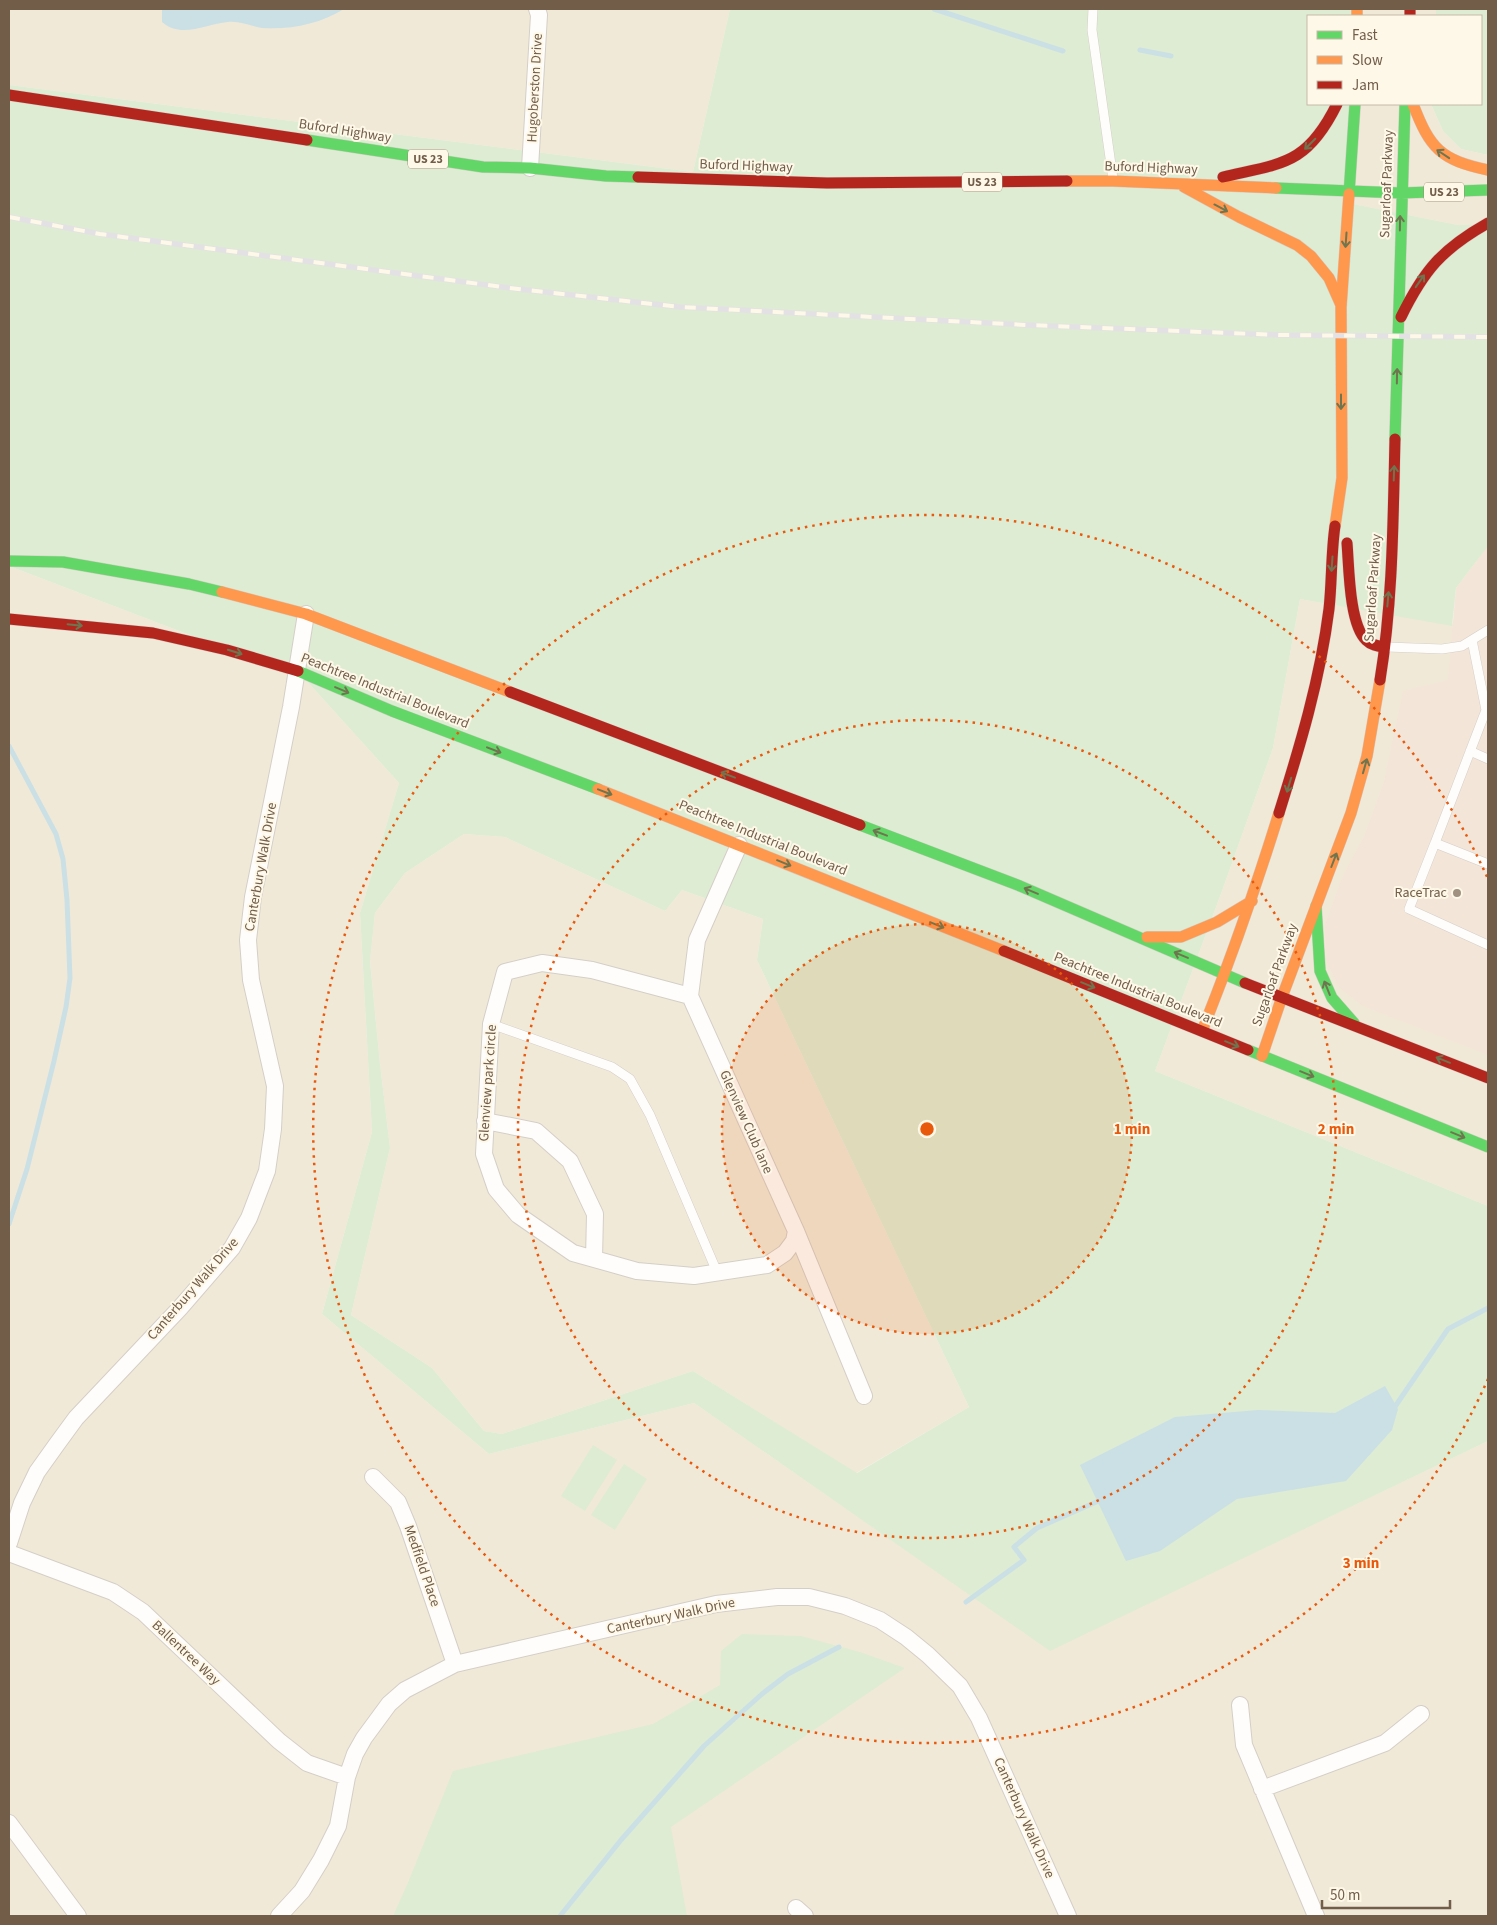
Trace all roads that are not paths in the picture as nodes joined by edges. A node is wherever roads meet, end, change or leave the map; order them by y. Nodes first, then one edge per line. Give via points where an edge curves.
1 (537, 9) edge
2 (1093, 9) edge
3 (9, 95) edge
4 (1337, 105) edge
5 (1355, 105) edge
6 (1405, 105) edge
7 (1413, 105) edge
8 (530, 168) junction
9 (1488, 170) edge
10 (1113, 180) junction
11 (1178, 184) junction
12 (1191, 184) junction
13 (1488, 190) edge
14 (1349, 191) junction
15 (1400, 193) junction
16 (1488, 223) edge
17 (1341, 307) junction
18 (1398, 324) junction
19 (1342, 478) junction
20 (9, 561) edge
21 (306, 614) junction
22 (9, 619) edge
23 (1488, 630) edge
24 (1472, 640) junction
25 (1384, 647) junction
26 (298, 671) junction
27 (1470, 751) junction
28 (1488, 759) edge
29 (1434, 842) junction
30 (739, 845) junction
31 (1488, 864) edge
32 (1252, 902) junction
33 (1316, 906) junction
34 (1140, 937) junction
35 (1488, 945) edge
36 (1225, 975) junction
37 (690, 996) junction
38 (1282, 997) junction
39 (491, 1024) junction
40 (1357, 1026) junction
41 (1202, 1031) junction
42 (1262, 1056) junction
43 (1488, 1078) edge
44 (486, 1121) junction
45 (1488, 1147) edge
46 (796, 1231) junction
47 (594, 1259) junction
48 (717, 1272) junction
49 (864, 1396) dead end
50 (373, 1477) dead end
51 (9, 1543) edge
52 (9, 1554) edge
53 (455, 1664) junction
54 (1240, 1705) dead end
55 (1421, 1714) dead end
56 (347, 1777) junction
57 (1262, 1789) junction
58 (9, 1823) edge
59 (78, 1916) edge
60 (279, 1916) edge
61 (1068, 1916) edge
62 (1316, 1916) edge

1 - 8 street, Hugoberston Drive
2 - 10 lane via 1092,30
3 - 8 main road, Buford Highway / US 23 via 483,167
4 -> 12 main road via 1310,146 1286,163
5 - 14 main road
6 - 15 main road, Sugarloaf Parkway
9 -> 7 main road via 1459,164 1437,150 1422,130
8 - 10 main road, Buford Highway / US 23 via 606,176 827,183
10 - 11 main road, Buford Highway / US 23
11 - 12 main road, Buford Highway / US 23
11 -> 17 main road via 1297,244 1329,278
12 - 14 main road, Buford Highway / US 23
13 - 15 main road, Buford Highway / US 23
14 - 15 main road, Buford Highway / US 23
14 -> 17 main road
18 -> 15 main road, Sugarloaf Parkway
18 -> 16 main road via 1414,290 1435,260 1464,235
17 -> 19 main road
25 -> 18 main road, Sugarloaf Parkway via 1392,550
19 - 25 main road via 1354,615 1364,638 1377,647
19 -> 32 main road via 1329,609 1317,682
20 - 21 main road via 63,562 189,584
21 - 26 street, Canterbury Walk Drive
34 -> 21 main road via 1020,886
22 -> 26 main road, Peachtree Industrial Boulevard via 153,633
23 - 24 lane
24 - 25 lane via 1462,646 1442,650
24 - 27 lane via 1486,710
33 -> 25 main road, Sugarloaf Parkway via 1351,813 1367,756
26 -> 30 main road, Peachtree Industrial Boulevard via 392,711
26 - 51 street, Canterbury Walk Drive via 253,897 248,940 251,980 275,1086 267,1171 249,1218 232,1248 76,1418 37,1472
27 - 28 lane
27 - 29 lane
29 - 31 lane
29 - 35 lane via 1409,909
30 - 37 street via 698,940
30 -> 41 main road, Peachtree Industrial Boulevard
32 - 34 main road via 1181,937
32 - 36 main road
33 - 38 main road, Sugarloaf Parkway
40 -> 33 main road via 1332,998 1320,971
36 -> 34 main road
36 - 38 main road
36 - 41 main road
37 - 39 street, Glenview park circle via 592,970 542,963 505,972
37 - 46 street, Glenview Club lane
38 - 40 main road
38 - 42 main road, Sugarloaf Parkway
39 - 44 street, Glenview park circle
39 - 48 lane via 612,1067 630,1079 650,1115
43 -> 40 main road
41 -> 42 main road, Peachtree Industrial Boulevard
42 -> 45 main road, Peachtree Industrial Boulevard
44 - 47 street, Glenview park circle via 484,1154 496,1190 518,1216 573,1253
44 - 47 street via 536,1132 570,1162 595,1214
46 - 48 street, Glenview park circle via 794,1241 785,1253 766,1264
46 - 49 street, Glenview Club lane
47 - 48 street, Glenview park circle via 637,1271 694,1276
50 - 53 street, Medfield Place via 398,1502
52 - 56 street, Ballentree Way via 113,1592 143,1612 278,1741 307,1763
53 - 56 street, Canterbury Walk Drive via 405,1690 388,1704 355,1754
53 - 61 street, Canterbury Walk Drive via 716,1604 776,1597 809,1597 845,1606 880,1620 928,1655 960,1686 979,1718
54 - 57 street via 1244,1744
55 - 57 street via 1385,1743
56 - 60 street, Canterbury Walk Drive via 338,1826 322,1860 302,1891
57 - 62 street
58 - 59 street

